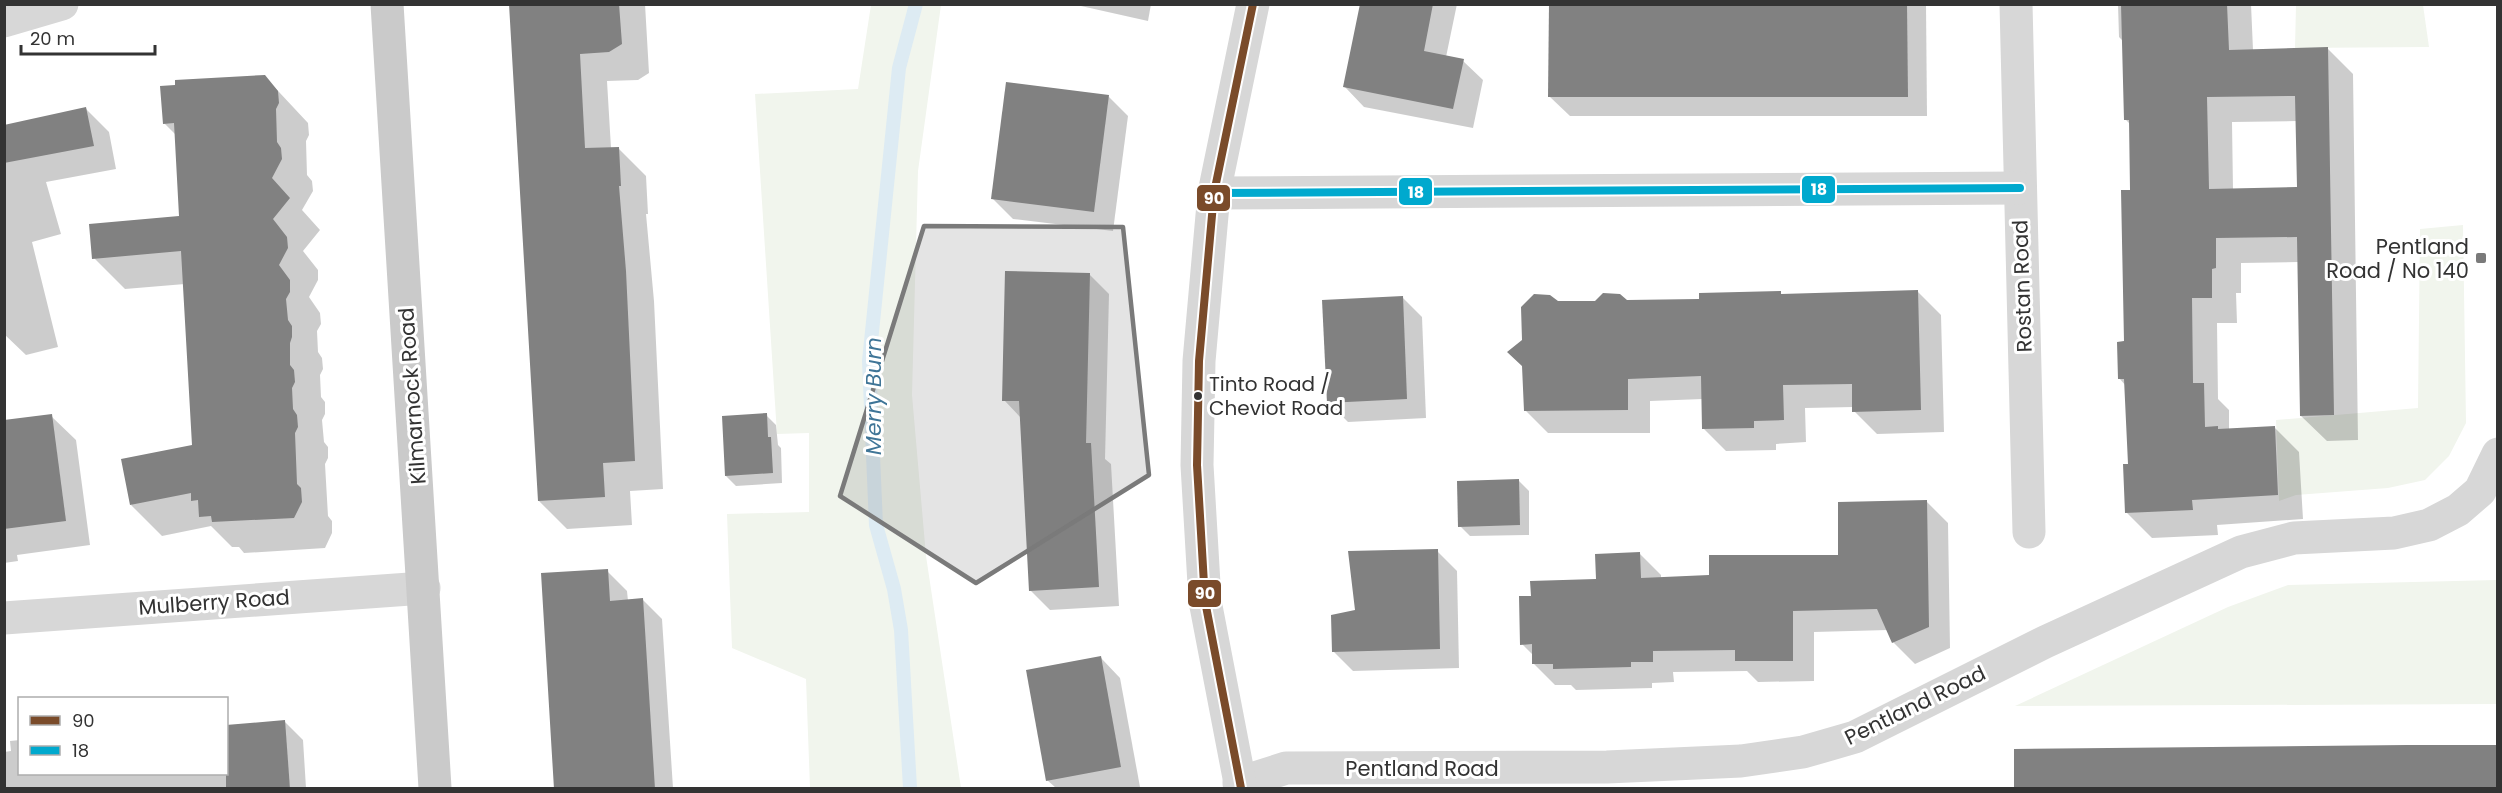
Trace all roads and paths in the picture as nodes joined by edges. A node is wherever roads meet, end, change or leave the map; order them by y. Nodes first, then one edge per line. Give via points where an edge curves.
1 (62, 4) edge
2 (387, 4) edge
3 (1253, 4) edge
4 (2016, 4) edge
5 (4, 21) edge
6 (2020, 188) junction
7 (1214, 193) junction
8 (2498, 454) edge
9 (2029, 532) dead end
10 (424, 588) junction
11 (4, 618) edge
12 (1240, 786) edge
13 (435, 789) edge

1 - 5 street
2 - 10 main road, Kilmarnock Road
3 - 7 street
4 - 6 street, Rostan Road
6 - 7 street
6 - 9 street, Rostan Road
7 - 12 street via 1199,361 1197,465 1205,601
8 - 12 street, Pentland Road via 2480,491 2458,510 2429,525 2394,533 2294,538 2241,552 2045,642 1855,737 1803,752 1741,761 1607,767 1286,768
10 - 11 street, Mulberry Road
10 - 13 main road, Kilmarnock Road

